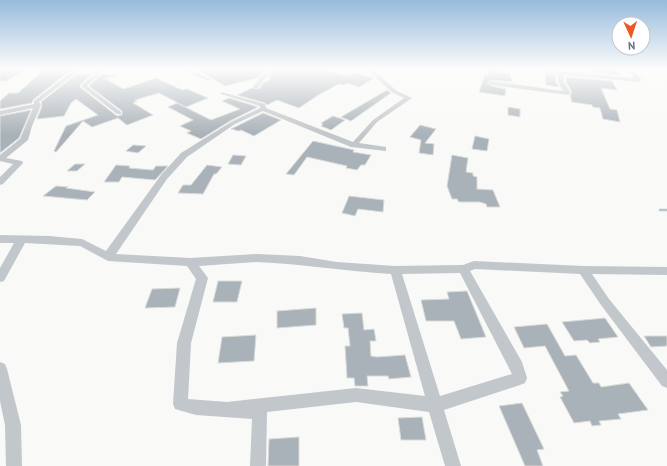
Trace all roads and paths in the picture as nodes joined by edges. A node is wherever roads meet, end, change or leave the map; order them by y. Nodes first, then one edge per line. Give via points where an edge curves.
1 (51, 91) edge
2 (90, 91) edge
3 (394, 91) edge
4 (545, 91) edge
5 (566, 91) edge
6 (223, 94) dead end
7 (38, 105) junction
8 (263, 109) junction
9 (0, 112) edge
10 (119, 113) dead end
11 (354, 145) junction
12 (383, 149) dead end
13 (0, 182) edge
14 (0, 239) edge
15 (16, 239) junction
16 (108, 257) junction
17 (190, 262) junction
18 (395, 270) junction
19 (464, 270) junction
20 (583, 270) junction
21 (667, 271) edge
22 (0, 278) edge
23 (0, 369) edge
24 (667, 381) edge
25 (436, 405) junction
26 (230, 409) junction
27 (14, 466) edge
28 (258, 466) edge
29 (453, 466) edge

1 - 7 street via 36,102
2 - 10 street
3 - 11 street via 410,98 375,121
4 - 5 street via 568,94
6 - 8 street via 254,101 263,105
7 - 9 street
7 - 13 street via 25,130 24,140 0,159 19,163
8 - 11 street
8 - 16 street via 233,123 184,155 164,177
11 - 12 street
14 - 15 street
15 - 16 street via 82,243
15 - 22 street via 20,242
16 - 17 street
17 - 18 street via 236,258
17 - 26 street via 202,278 184,344 180,404 196,408
18 - 19 street
18 - 25 street
19 - 20 street via 474,265
19 - 25 street via 517,367 520,378
20 - 21 street
20 - 24 street
23 - 27 street via 12,425
25 - 26 street via 356,395
25 - 29 street
26 - 28 street via 260,412

